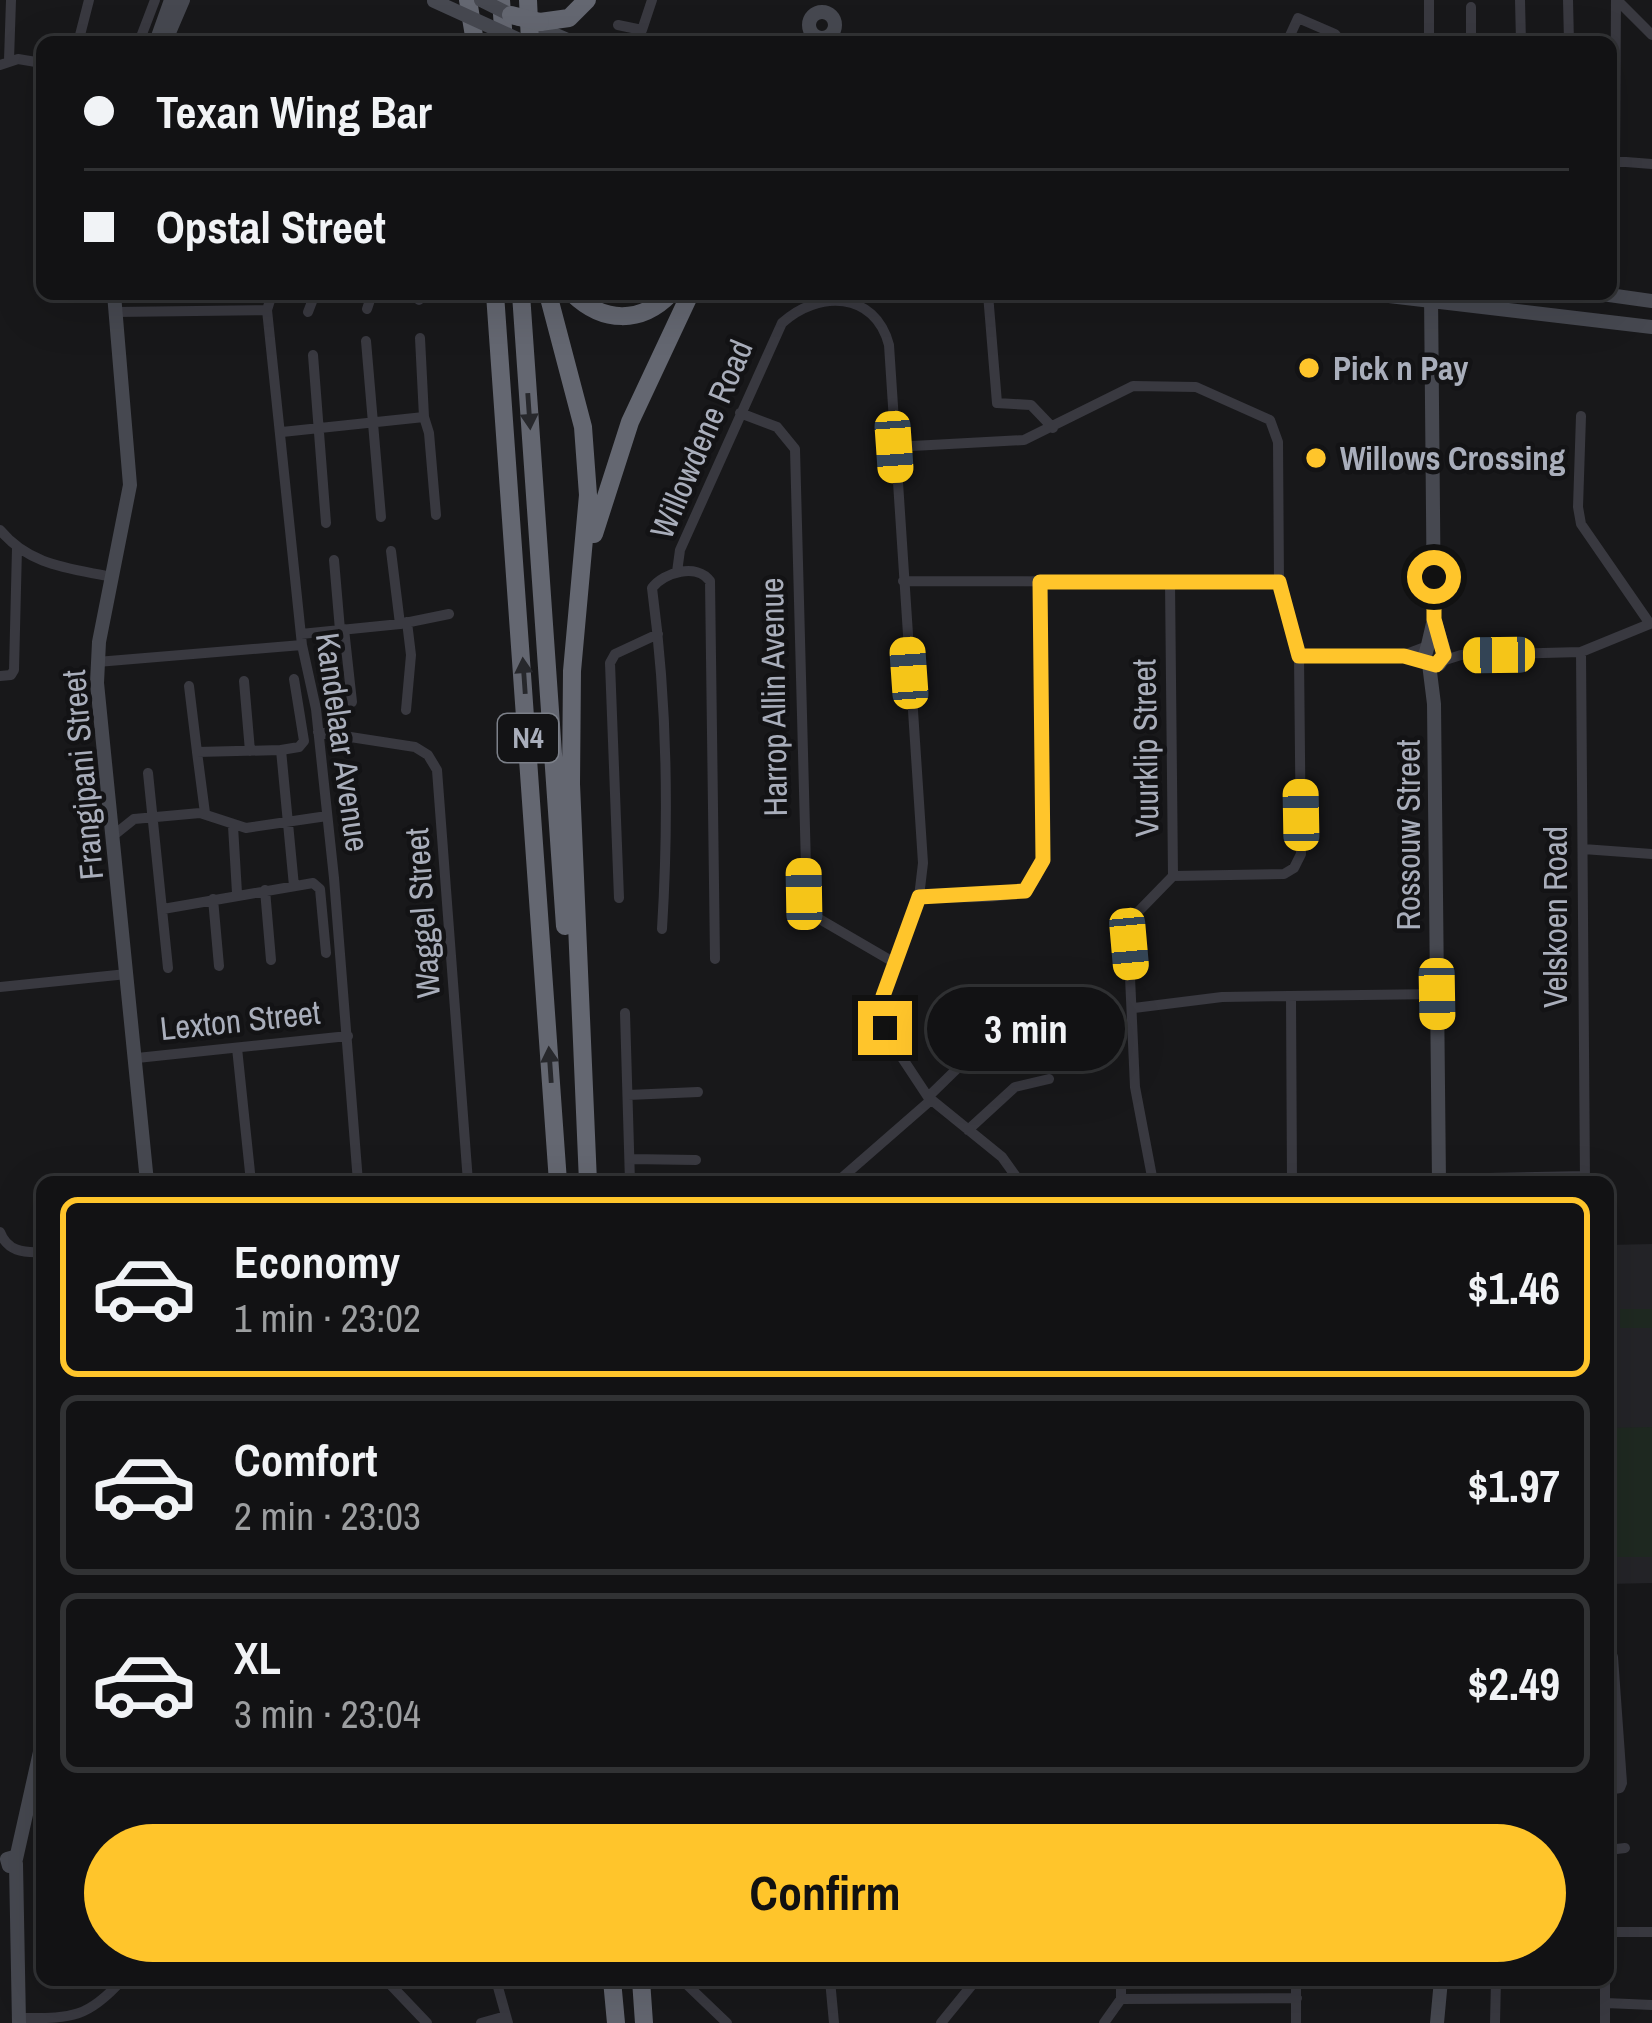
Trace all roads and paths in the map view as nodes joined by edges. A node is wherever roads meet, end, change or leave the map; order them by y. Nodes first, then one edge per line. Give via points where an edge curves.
1 (11, 0) edge
2 (89, 0) edge
3 (154, 0) edge
4 (171, 0) edge
5 (183, 0) edge
6 (474, 0) edge
7 (587, 0) edge
8 (652, 0) edge
9 (1429, 0) edge
10 (1520, 0) edge
11 (1568, 0) edge
12 (1617, 0) edge
13 (433, 1) edge
14 (1471, 7) dead end
15 (831, 8) edge
16 (5, 14) edge
17 (525, 17) edge
18 (618, 25) dead end
19 (1652, 35) edge
20 (80, 36) edge
21 (142, 36) edge
22 (158, 36) edge
23 (168, 36) edge
24 (475, 36) edge
25 (561, 36) edge
26 (812, 36) edge
27 (816, 36) edge
28 (1290, 36) edge
29 (1336, 36) edge
30 (1429, 36) edge
31 (1471, 36) edge
32 (1521, 36) edge
33 (1569, 36) edge
34 (1616, 36) edge
35 (5, 63) edge
36 (36, 63) edge
37 (1617, 161) edge
38 (1652, 164) edge
39 (1617, 296) edge
40 (115, 300) edge
41 (270, 300) edge
42 (313, 300) edge
43 (370, 300) edge
44 (495, 300) edge
45 (521, 300) edge
46 (549, 300) edge
47 (581, 300) edge
48 (663, 300) edge
49 (687, 300) edge
50 (988, 300) edge
51 (1431, 300) edge
52 (1453, 300) edge
53 (1652, 301) edge
54 (367, 309) dead end
55 (268, 310) junction
56 (116, 312) junction
57 (308, 312) dead end
58 (1652, 327) edge
59 (420, 338) dead end
60 (366, 341) dead end
61 (313, 355) dead end
62 (740, 413) junction
63 (1581, 416) dead end
64 (424, 417) junction
65 (372, 424) junction
66 (1053, 428) junction
67 (317, 430) junction
68 (282, 432) junction
69 (894, 447) junction
70 (436, 515) dead end
71 (381, 518) dead end
72 (326, 523) dead end
73 (0, 530) edge
74 (9, 546) edge
75 (392, 551) dead end
76 (334, 560) dead end
77 (677, 572) junction
78 (112, 577) junction
79 (903, 581) junction
80 (1040, 582) junction
81 (1170, 582) junction
82 (1279, 582) junction
83 (580, 589) junction
84 (448, 614) dead end
85 (403, 623) junction
86 (1651, 624) edge
87 (342, 629) junction
88 (658, 634) junction
89 (302, 639) junction
90 (1581, 652) junction
91 (1435, 655) junction
92 (1299, 656) junction
93 (97, 662) junction
94 (0, 676) edge
95 (294, 679) dead end
96 (244, 680) dead end
97 (189, 686) dead end
98 (352, 701) dead end
99 (406, 710) dead end
100 (318, 732) junction
101 (281, 750) junction
102 (250, 751) junction
103 (197, 752) junction
104 (148, 773) dead end
105 (110, 804) junction
106 (206, 813) junction
107 (327, 816) junction
108 (154, 818) junction
109 (134, 819) junction
110 (287, 822) junction
111 (232, 826) junction
112 (114, 835) junction
113 (1583, 849) junction
114 (1652, 854) edge
115 (1173, 876) junction
116 (294, 886) junction
117 (265, 890) junction
118 (237, 893) junction
119 (919, 897) junction
120 (619, 898) dead end
121 (213, 899) junction
122 (163, 909) junction
123 (662, 929) dead end
124 (326, 953) dead end
125 (716, 959) dead end
126 (271, 961) dead end
127 (895, 963) junction
128 (219, 966) dead end
129 (168, 968) dead end
130 (127, 974) junction
131 (0, 987) edge
132 (1437, 994) junction
133 (1291, 997) junction
134 (1134, 1009) junction
135 (625, 1013) dead end
136 (348, 1036) junction
137 (237, 1048) junction
138 (137, 1058) junction
139 (968, 1058) dead end
140 (1049, 1079) dead end
141 (698, 1092) dead end
142 (628, 1095) junction
143 (930, 1098) junction
144 (968, 1130) junction
145 (630, 1159) junction
146 (696, 1160) dead end
147 (147, 1176) edge
148 (250, 1176) edge
149 (358, 1176) edge
150 (468, 1176) edge
151 (558, 1176) edge
152 (586, 1176) edge
153 (586, 1176) edge
154 (630, 1176) edge
155 (844, 1176) edge
156 (1016, 1176) edge
157 (1152, 1176) edge
158 (1292, 1176) edge
159 (1439, 1176) edge
160 (1585, 1176) edge
161 (0, 1232) edge
162 (36, 1252) edge
163 (1614, 1671) edge
164 (36, 1777) edge
165 (1614, 1789) edge
166 (1624, 1848) dead end
167 (1614, 1849) edge
168 (8, 1861) edge
169 (1614, 1932) edge
170 (1652, 1932) edge
171 (116, 1986) edge
172 (392, 1986) edge
173 (498, 1986) edge
174 (611, 1986) edge
175 (641, 1986) edge
176 (688, 1986) edge
177 (831, 1986) edge
178 (971, 1986) edge
179 (1121, 1986) edge
180 (1296, 1986) edge
181 (1440, 1986) edge
182 (1496, 1986) edge
183 (1605, 1986) edge
184 (1297, 1998) junction
185 (1121, 1999) junction
186 (1606, 2002) junction
187 (1652, 2005) edge
188 (507, 2019) edge
189 (19, 2021) edge
190 (428, 2023) edge
191 (481, 2023) edge
192 (614, 2023) edge
193 (644, 2023) edge
194 (727, 2023) edge
195 (834, 2023) edge
196 (941, 2023) edge
197 (1104, 2023) edge
198 (1296, 2023) edge
199 (1437, 2023) edge
200 (1495, 2023) edge
201 (1605, 2023) edge

1 - 16 street
2 - 20 street
3 - 21 street
4 - 22 main road
5 - 23 main road
6 - 17 main road, bridge
6 - 24 highway
7 - 17 highway via 569,18
8 - 18 street via 642,30
9 - 30 street
10 - 32 street
11 - 33 street
12 - 19 street
12 - 34 street
13 - 17 main road, bridge
14 - 31 street
15 - 26 main road via 812,17
15 - 27 main road via 833,31
16 - 35 street
17 - 25 main road
28 - 29 street via 1298,18
35 - 36 street
37 - 38 street
39 - 53 main road
40 - 56 main road, Frangipani Street
41 - 55 street
42 - 57 street
43 - 54 street
151 -> 44 highway, N4
45 -> 152 highway, N4
46 - 83 highway via 586,449
47 - 48 highway via 601,314 627,317
49 - 83 highway via 625,435
50 - 66 street via 997,403 1031,405
51 - 91 main road, Rossouw Street
52 - 58 main road
55 - 56 street
55 - 68 street, Kandelaar Avenue
56 - 78 main road, Frangipani Street via 130,475
59 - 64 street
60 - 65 street
61 - 67 street
62 - 69 street, Willowdene Road via 782,323 803,306 860,305 880,320 889,345
62 - 77 street, Willowdene Road
62 - 127 street, Harrop Allin Avenue via 777,427 795,449 807,905
63 - 86 street via 1581,524
64 - 65 street
64 - 70 street
65 - 67 street
65 - 71 street
66 - 69 street via 1024,440
66 - 82 street via 1133,386 1196,387 1262,413 1278,442
67 - 68 street
67 - 72 street
68 - 89 street, Kandelaar Avenue
69 - 79 street
73 - 74 street
74 - 78 street via 41,562
74 - 94 street via 14,670
75 - 85 street
76 - 87 street
77 - 88 street, Willowdene Road via 652,588
77 - 125 street via 704,573 710,581
78 - 93 main road, Frangipani Street
79 - 80 street
79 - 119 street
80 - 81 street
80 - 119 street via 1037,876 1010,894
81 - 82 street
81 - 115 street, Vuurklip Street
82 - 92 street
83 - 153 highway via 571,784
84 - 85 street
85 - 87 street
85 - 99 street
86 - 90 street
87 - 89 street
87 - 98 street
88 - 120 street via 614,653 610,663
88 - 123 street
89 - 93 street
89 - 100 street, Kandelaar Avenue
90 - 91 street
90 - 113 street, Velskoen Road
91 - 92 street
91 - 132 main road, Rossouw Street
92 - 115 street via 1298,862 1284,874
93 - 105 main road, Frangipani Street
95 - 101 street via 304,742
96 - 102 street
97 - 103 street
100 - 107 street, Kandelaar Avenue
100 - 150 street, Waggel Street via 415,747 437,770
101 - 102 street
101 - 110 street
102 - 103 street
103 - 106 street
104 - 108 street
105 - 109 street
105 - 112 main road, Frangipani Street
106 - 108 street
106 - 111 street
107 - 110 street
107 - 136 street, Kandelaar Avenue
108 - 109 street
108 - 122 street
109 - 112 street
110 - 111 street
110 - 116 street
111 - 118 street
112 - 130 main road, Frangipani Street
113 - 114 street
113 - 160 street, Velskoen Road
115 - 134 street, Vuurklip Street via 1131,923
116 - 117 street
116 - 124 street via 320,889
117 - 118 street
117 - 126 street
118 - 121 street
119 - 127 street
121 - 122 street
121 - 128 street
122 - 129 street
127 - 143 street via 883,996 885,1028
130 - 131 street
130 - 138 main road, Frangipani Street
132 - 133 street
132 - 159 main road, Rossouw Street
133 - 134 street
133 - 158 street
134 - 157 street, Vuurklip Street via 1137,1100
135 - 142 street
136 - 137 street, Lexton Street
136 - 149 street, Kandelaar Avenue
137 - 138 street, Lexton Street
137 - 148 street
138 - 147 main road, Frangipani Street
139 - 143 street
140 - 144 street via 1017,1086
141 - 142 street
142 - 145 street
143 - 144 street
143 - 155 street
144 - 156 street
145 - 146 street
145 - 154 street
161 - 162 street via 15,1250
163 - 165 street via 1622,1783
164 - 168 main road
166 - 167 street
168 - 189 main road
169 - 170 street
171 - 189 street via 80,2015
172 - 190 street
173 - 188 street
174 - 192 highway
175 - 193 highway
176 - 194 street
177 - 195 street
178 - 196 street
179 - 185 street
180 - 184 street
181 - 199 main road
182 - 200 street
183 - 186 street
184 - 185 street
184 - 198 street
185 - 197 street
186 - 187 street
186 - 201 street
188 - 191 street

